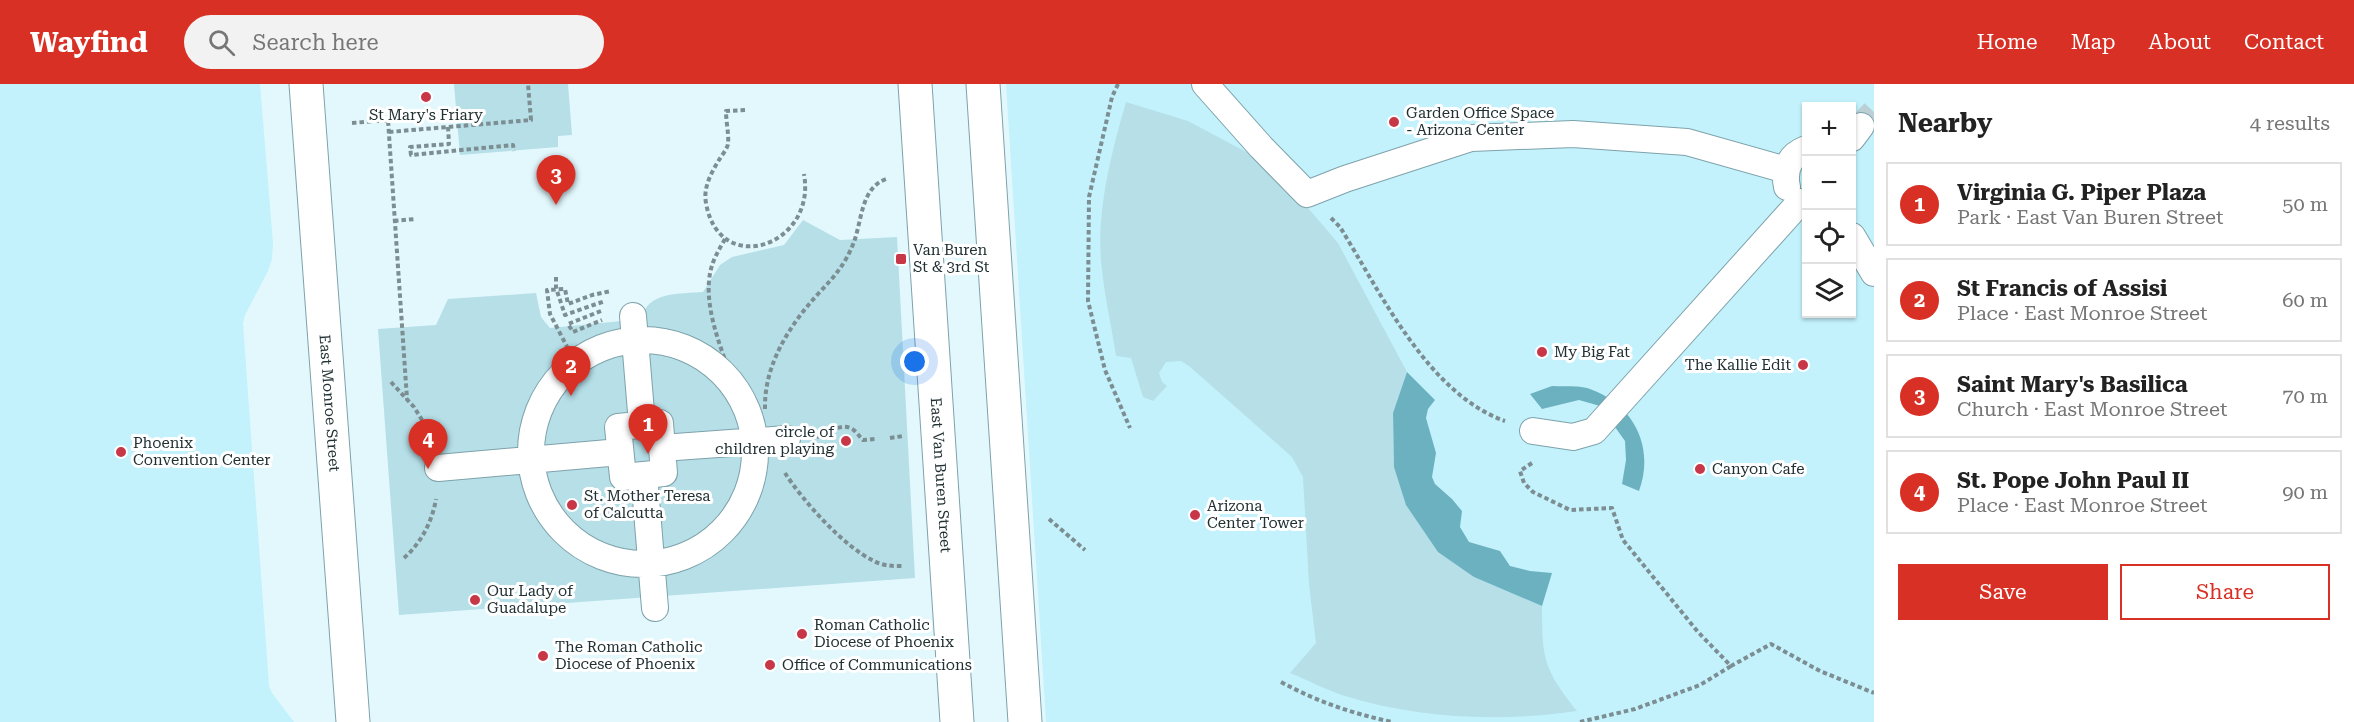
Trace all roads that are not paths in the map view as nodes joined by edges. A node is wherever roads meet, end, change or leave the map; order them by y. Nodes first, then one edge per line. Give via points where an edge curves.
1 (306, 84) edge
2 (915, 84) edge
3 (983, 84) edge
4 (1205, 84) edge
5 (1802, 152) edge
6 (1786, 170) junction
7 (1802, 202) edge
8 (1802, 204) edge
9 (1856, 244) edge
10 (1874, 273) edge
11 (626, 321) junction
12 (642, 424) junction
13 (1533, 431) road end
14 (771, 440) junction
15 (662, 448) junction
16 (620, 452) junction
17 (531, 461) junction
18 (438, 468) dead end
19 (644, 475) junction
20 (652, 565) junction
21 (655, 608) dead end
22 (353, 722) edge
23 (957, 722) edge
24 (1025, 722) edge

1 - 22 main road, East Monroe Street
2 - 23 main road, East Van Buren Street
3 - 24 main road
4 - 6 street via 1307,194 1471,138 1574,134 1687,142
5 - 6 street via 1792,158
6 - 7 street via 1787,189
8 - 13 street via 1594,431 1573,437
9 - 10 street
11 - 12 street
11 - 14 street via 710,361 735,387 750,416
11 - 17 street via 603,347 575,362 545,396 532,439
12 - 15 street via 660,423
12 - 16 street via 618,427
14 - 15 street
14 - 20 street via 739,510 726,528 692,554
15 - 19 street via 664,473
16 - 17 street
16 - 19 street via 623,477
17 - 18 street
17 - 20 street via 541,499 570,536 614,561
19 - 20 street
20 - 21 street

